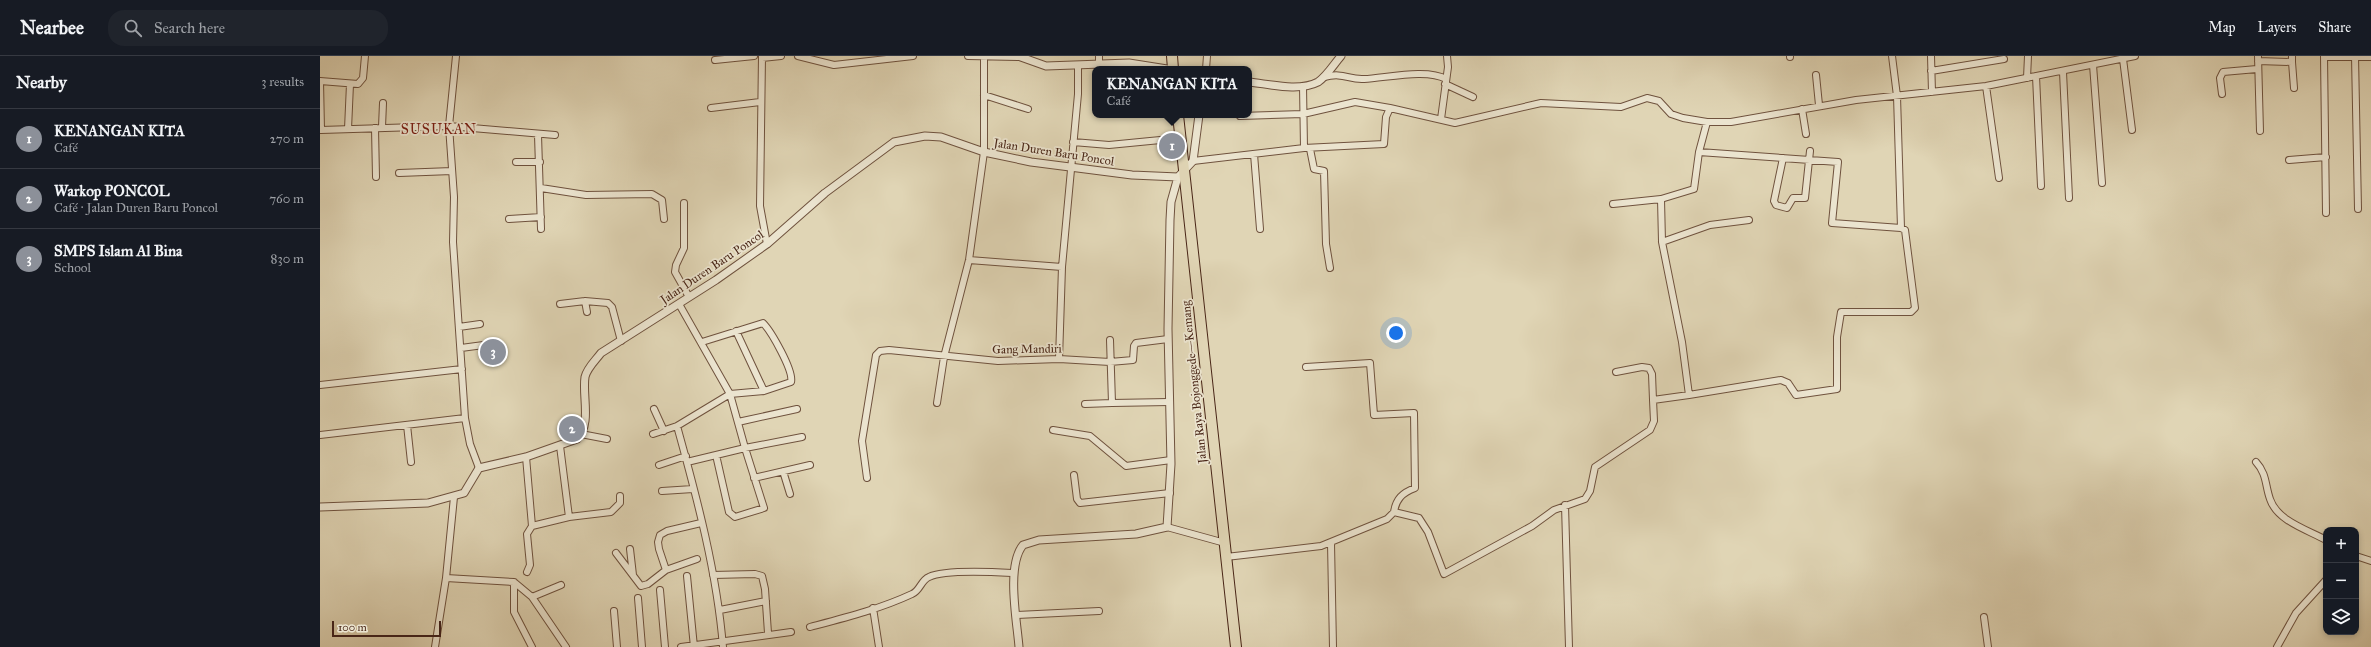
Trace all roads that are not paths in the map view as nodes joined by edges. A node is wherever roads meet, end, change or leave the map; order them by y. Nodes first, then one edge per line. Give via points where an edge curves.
1 (364, 56) edge
2 (456, 56) edge
3 (754, 56) edge
4 (781, 56) edge
5 (798, 56) edge
6 (913, 56) edge
7 (968, 56) edge
8 (1099, 56) edge
9 (1172, 56) edge
10 (1207, 56) edge
11 (1340, 56) edge
12 (1447, 56) edge
13 (1892, 56) edge
14 (1931, 56) edge
15 (2028, 56) edge
16 (2135, 56) edge
17 (2355, 56) edge
18 (762, 57) edge
19 (1018, 57) edge
20 (2324, 57) edge
21 (984, 58) junction
22 (2371, 58) edge
23 (864, 59) edge
24 (2004, 59) dead end
25 (2123, 59) junction
26 (2258, 59) edge
27 (2292, 59) edge
28 (715, 60) dead end
29 (1100, 64) junction
30 (2093, 65) junction
31 (1078, 66) junction
32 (1153, 66) edge
33 (1173, 66) edge
34 (1206, 66) edge
35 (2257, 70) junction
36 (1931, 71) junction
37 (2063, 72) junction
38 (1816, 75) dead end
39 (2036, 76) junction
40 (1324, 77) junction
41 (2027, 78) junction
42 (320, 81) edge
43 (1252, 82) edge
44 (1446, 82) junction
45 (350, 84) junction
46 (1303, 86) junction
47 (1986, 86) junction
48 (2294, 88) dead end
49 (1932, 92) junction
50 (984, 94) junction
51 (2222, 94) dead end
52 (1897, 96) junction
53 (1473, 97) dead end
54 (760, 102) junction
55 (383, 103) dead end
56 (1819, 105) junction
57 (711, 108) dead end
58 (1390, 108) junction
59 (1028, 109) dead end
60 (1802, 109) junction
61 (1303, 114) junction
62 (1252, 116) edge
63 (1178, 118) edge
64 (1199, 118) edge
65 (1441, 119) junction
66 (1707, 122) junction
67 (449, 126) junction
68 (382, 127) junction
69 (375, 128) junction
70 (348, 129) junction
71 (2132, 130) dead end
72 (320, 131) edge
73 (2260, 131) dead end
74 (1806, 134) dead end
75 (538, 135) junction
76 (555, 135) dead end
77 (1181, 138) junction
78 (1073, 142) junction
79 (1307, 148) junction
80 (1810, 151) dead end
81 (984, 152) junction
82 (1699, 152) junction
83 (1254, 154) junction
84 (2326, 157) junction
85 (1783, 158) junction
86 (1809, 159) junction
87 (2289, 160) dead end
88 (1193, 161) junction
89 (516, 162) dead end
90 (540, 162) junction
91 (1070, 168) junction
92 (452, 171) junction
93 (398, 173) dead end
94 (1181, 174) junction
95 (376, 177) dead end
96 (1999, 178) dead end
97 (2102, 183) dead end
98 (2041, 186) dead end
99 (541, 188) junction
100 (1661, 198) junction
101 (2069, 198) dead end
102 (684, 203) dead end
103 (1613, 204) dead end
104 (2358, 209) dead end
105 (2326, 214) dead end
106 (541, 217) junction
107 (664, 218) dead end
108 (509, 219) dead end
109 (1749, 220) dead end
110 (1901, 228) junction
111 (541, 229) dead end
112 (1260, 229) dead end
113 (1662, 242) junction
114 (767, 244) junction
115 (969, 260) junction
116 (1062, 267) junction
117 (1330, 268) dead end
118 (689, 296) junction
119 (585, 301) junction
120 (560, 304) dead end
121 (679, 304) junction
122 (587, 312) dead end
123 (480, 324) dead end
124 (459, 327) junction
125 (736, 331) junction
126 (1168, 339) junction
127 (1110, 340) dead end
128 (621, 341) junction
129 (702, 342) junction
130 (491, 344) dead end
131 (461, 348) junction
132 (944, 357) junction
133 (1059, 358) junction
134 (1110, 362) junction
135 (1306, 367) dead end
136 (462, 369) junction
137 (1616, 372) dead end
138 (320, 385) edge
139 (764, 391) junction
140 (730, 394) junction
141 (1689, 395) junction
142 (1653, 400) junction
143 (1169, 402) junction
144 (937, 403) dead end
145 (1112, 403) junction
146 (1086, 404) dead end
147 (654, 409) dead end
148 (797, 409) dead end
149 (465, 418) junction
150 (738, 422) junction
151 (407, 425) junction
152 (678, 426) junction
153 (664, 430) junction
154 (1053, 430) dead end
155 (581, 434) junction
156 (653, 434) dead end
157 (320, 435) edge
158 (802, 437) dead end
159 (607, 439) dead end
160 (560, 446) junction
161 (745, 448) junction
162 (716, 455) junction
163 (526, 457) junction
164 (686, 459) junction
165 (1171, 460) junction
166 (411, 462) dead end
167 (2256, 462) dead end
168 (659, 465) dead end
169 (810, 465) dead end
170 (479, 468) junction
171 (783, 471) junction
172 (1074, 475) dead end
173 (754, 478) junction
174 (867, 478) dead end
175 (693, 489) junction
176 (662, 491) dead end
177 (1170, 492) junction
178 (790, 494) dead end
179 (620, 496) dead end
180 (454, 497) junction
181 (1565, 505) junction
182 (320, 507) edge
183 (1394, 512) junction
184 (569, 517) junction
185 (701, 523) junction
186 (532, 526) junction
187 (1167, 527) junction
188 (2323, 538) edge
189 (1225, 543) junction
190 (1331, 543) junction
191 (630, 549) dead end
192 (616, 553) dead end
193 (1226, 557) junction
194 (2359, 557) edge
195 (697, 559) dead end
196 (2371, 561) edge
197 (666, 570) junction
198 (527, 572) dead end
199 (1014, 573) junction
200 (713, 574) junction
201 (633, 575) junction
202 (687, 576) dead end
203 (446, 578) junction
204 (514, 582) junction
205 (2323, 583) edge
206 (561, 585) dead end
207 (660, 590) dead end
208 (532, 598) junction
209 (638, 598) dead end
210 (766, 600) junction
211 (873, 608) junction
212 (720, 610) junction
213 (614, 611) dead end
214 (1099, 611) dead end
215 (1017, 615) junction
216 (1984, 617) dead end
217 (810, 627) dead end
218 (791, 632) dead end
219 (768, 633) junction
220 (723, 644) edge
221 (694, 646) edge
222 (436, 647) edge
223 (532, 647) edge
224 (566, 647) edge
225 (617, 647) edge
226 (642, 647) edge
227 (665, 647) edge
228 (681, 647) edge
229 (879, 647) edge
230 (1019, 647) edge
231 (1236, 647) edge
232 (1333, 647) edge
233 (1569, 647) edge
234 (1988, 647) edge
235 (2277, 647) edge

1 - 45 street via 364,78 358,84
2 - 67 street
3 - 28 street
4 - 18 street
5 - 23 street via 834,65
6 - 23 street
7 - 21 street
8 - 29 street
9 - 33 highway
10 - 34 street
11 - 40 street
12 - 44 street
13 - 52 street
14 - 36 street
15 - 41 street
16 - 25 street
17 - 20 street
17 - 22 street
17 - 104 street
18 - 54 street
19 - 21 street
19 - 31 street via 1046,66
20 - 84 street
21 - 50 street
24 - 36 street
25 - 30 street
25 - 71 street
26 - 27 street
26 - 35 street
27 - 48 street
29 - 31 street
29 - 32 street
30 - 37 street
30 - 97 street
31 - 78 street
35 - 51 street via 2223,72 2220,78
35 - 73 street
36 - 49 street
37 - 39 street
37 - 101 street
38 - 56 street
39 - 41 street
39 - 98 street
40 - 44 street via 1342,74 1363,79 1434,74
40 - 46 street
41 - 47 street
42 - 45 street
42 - 72 street
43 - 46 street
44 - 53 street
44 - 65 street
45 - 70 street
46 - 61 street
47 - 49 street
47 - 96 street
49 - 52 street
50 - 59 street
50 - 81 street
52 - 56 street
52 - 110 street
54 - 57 street
54 - 114 street via 760,206
55 - 68 street
56 - 60 street
58 - 61 street via 1355,102
58 - 65 street via 1416,116
58 - 79 street via 1386,118 1384,144
60 - 66 street via 1757,118
60 - 74 street
61 - 62 street
61 - 79 street
63 - 77 highway, Jalan Raya Bojonggede—Kemang
64 - 88 street
65 - 66 street via 1448,123 1463,122 1541,103 1621,107 1647,98 1659,101 1671,114
66 - 82 street
67 - 68 street
67 - 75 street
67 - 92 street
68 - 69 street
69 - 70 street
69 - 95 street
70 - 72 street
75 - 76 street
75 - 90 street
77 - 78 street via 1109,145
77 - 94 highway, Jalan Raya Bojonggede—Kemang
78 - 91 street
79 - 83 street
79 - 117 street via 1314,169 1324,170 1326,244
80 - 86 street
81 - 91 street, Jalan Duren Baru Poncol
81 - 114 street, Jalan Duren Baru Poncol via 941,137 926,136 894,142 825,193
81 - 115 street
82 - 85 street
82 - 100 street via 1694,189
83 - 88 street
83 - 112 street
84 - 87 street
84 - 105 street
85 - 86 street
85 - 86 street via 1774,201 1776,205 1787,208 1793,198 1805,198
86 - 110 street via 1838,162 1831,219 1833,224
88 - 94 street
89 - 90 street
90 - 99 street
91 - 94 street, Jalan Duren Baru Poncol via 1132,175
91 - 116 street
92 - 93 street
92 - 124 street
94 - 126 street via 1171,202
94 - 189 highway, Jalan Raya Bojonggede—Kemang
99 - 106 street
99 - 107 street via 586,195 652,194 662,200
100 - 103 street
100 - 113 street
102 - 118 street via 684,248 675,272
106 - 108 street
106 - 111 street
109 - 113 street via 1710,225
110 - 141 street via 1907,235 1914,310 1841,312 1837,337 1837,389 1796,395 1788,383 1782,380
113 - 141 street via 1682,342
114 - 118 street, Jalan Duren Baru Poncol
115 - 116 street
115 - 132 street
116 - 133 street
118 - 121 street, Jalan Duren Baru Poncol
119 - 120 street
119 - 122 street
119 - 128 street via 610,304
121 - 128 street, Jalan Duren Baru Poncol
121 - 129 street
123 - 124 street
124 - 131 street
125 - 129 street
125 - 139 street
125 - 139 street via 763,323 788,365 791,382
126 - 134 street, Gang Mandiri via 1136,343 1133,360
126 - 143 street
127 - 134 street
128 - 155 street, Jalan Duren Baru Poncol via 601,353 585,377 584,422
129 - 140 street
130 - 131 street
131 - 136 street
132 - 133 street, Gang Mandiri via 998,361
132 - 144 street
132 - 174 street, Gang Mandiri via 889,350 877,352 862,441
133 - 134 street, Gang Mandiri
134 - 145 street
135 - 183 street via 1370,363 1374,415 1414,413 1414,488 1396,501
136 - 138 street
136 - 149 street
137 - 142 street via 1649,368 1652,374
139 - 140 street
140 - 150 street
140 - 152 street
141 - 142 street
142 - 181 street via 1654,421 1650,430 1597,464 1592,470 1588,496
143 - 145 street
143 - 165 street
145 - 146 street
147 - 153 street
148 - 150 street
149 - 151 street
149 - 170 street via 470,444
150 - 161 street
151 - 157 street
151 - 166 street
152 - 153 street
152 - 164 street
153 - 156 street
154 - 165 street via 1090,436 1126,466
155 - 159 street
155 - 160 street via 577,439
158 - 161 street
160 - 163 street
160 - 184 street
161 - 162 street
161 - 173 street
162 - 164 street
162 - 173 street via 729,512 732,515 736,517 764,508
163 - 170 street
163 - 186 street
164 - 168 street
164 - 175 street
165 - 177 street
167 - 188 street via 2265,474 2269,498 2278,512
169 - 171 street
170 - 180 street via 464,493
171 - 173 street
171 - 178 street
172 - 177 street via 1076,499 1080,503
175 - 176 street
175 - 185 street
177 - 187 street
179 - 184 street via 620,503 611,512
180 - 182 street via 428,503
180 - 203 street
181 - 183 street via 1444,574 1428,532 1419,518
181 - 233 street
183 - 190 street via 1377,524
184 - 186 street
185 - 197 street via 660,535 659,549
185 - 200 street
186 - 198 street via 527,534 530,565
187 - 189 street
187 - 199 street via 1136,534 1030,541 1019,550
189 - 193 highway, Jalan Raya Bojonggede—Kemang
190 - 193 street
190 - 232 street
191 - 201 street
192 - 201 street
193 - 231 highway, Jalan Raya Bojonggede—Kemang
194 - 196 street
195 - 197 street
197 - 201 street via 644,586 639,584
199 - 211 street via 936,575 928,577 914,594
199 - 215 street
200 - 210 street via 760,575
200 - 212 street
202 - 221 street
203 - 204 street
203 - 222 street
204 - 208 street
204 - 223 street via 514,612
205 - 235 street via 2296,613
206 - 208 street
207 - 227 street
208 - 224 street
209 - 226 street
210 - 212 street
210 - 219 street
211 - 217 street via 837,621
211 - 229 street
212 - 220 street
213 - 225 street
214 - 215 street
215 - 230 street
216 - 234 street
218 - 219 street
219 - 220 street
220 - 221 street
221 - 228 street

